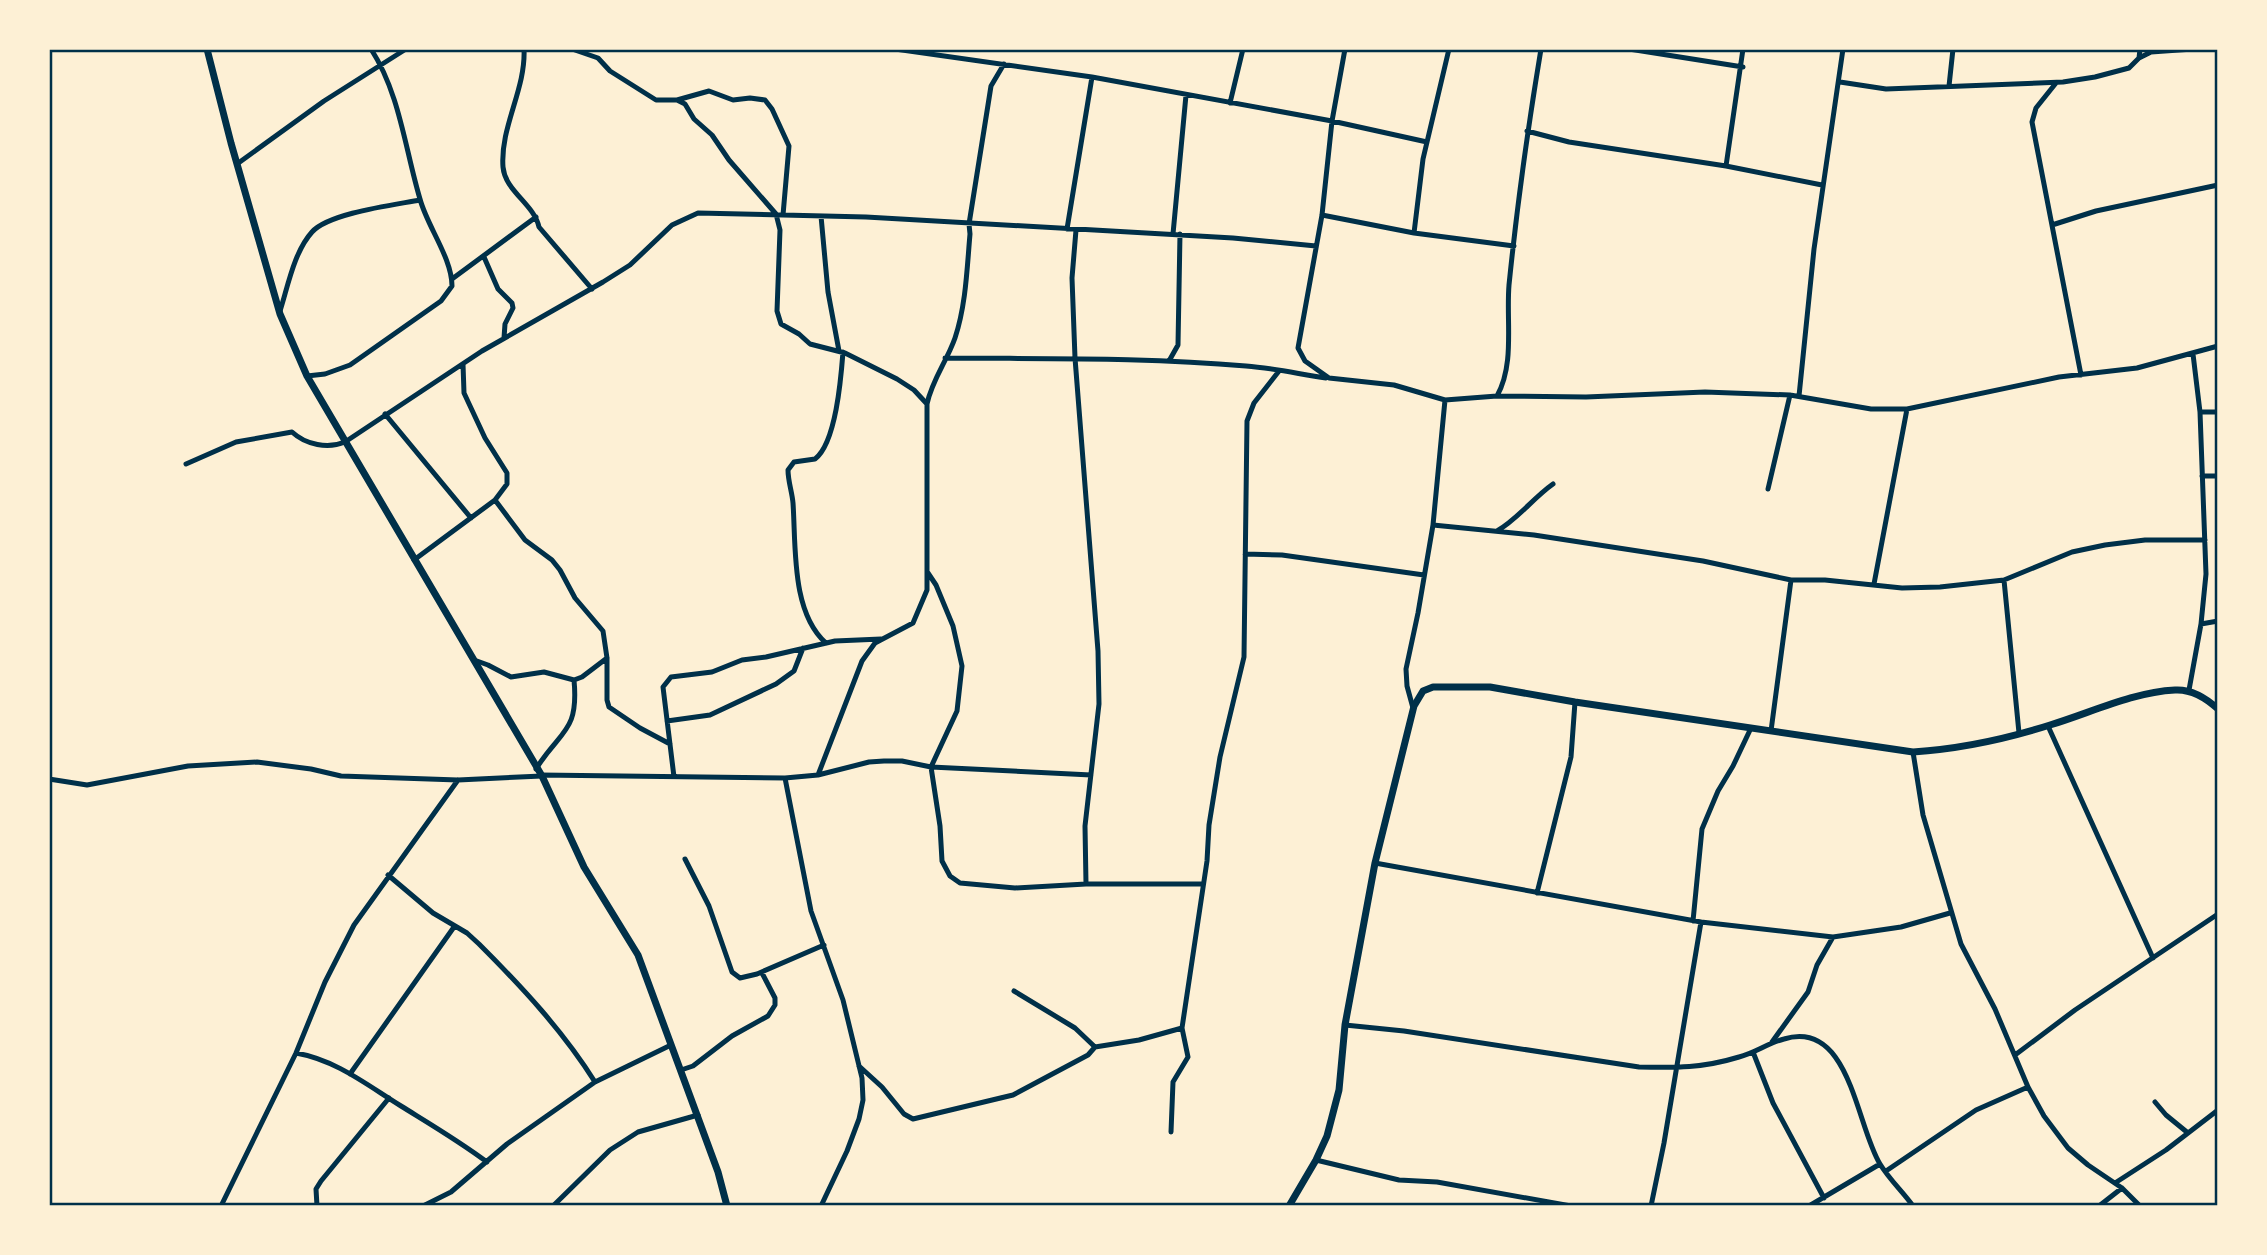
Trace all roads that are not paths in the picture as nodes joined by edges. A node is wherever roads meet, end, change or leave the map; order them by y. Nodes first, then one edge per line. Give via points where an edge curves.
1 (207, 49) edge
2 (371, 49) edge
3 (406, 49) edge
4 (524, 49) edge
5 (572, 49) edge
6 (895, 49) edge
7 (1243, 49) edge
8 (1345, 49) edge
9 (1449, 49) edge
10 (1541, 49) edge
11 (1629, 49) edge
12 (1744, 49) edge
13 (1843, 49) edge
14 (1953, 49) edge
15 (2140, 49) edge
16 (2193, 49) edge
17 (582, 50) edge
18 (2139, 58) junction
19 (1004, 64) junction
20 (382, 65) junction
21 (1742, 66) junction
22 (1092, 77) junction
23 (1840, 82) junction
24 (2056, 83) junction
25 (1949, 86) junction
26 (1186, 95) junction
27 (677, 100) junction
28 (1230, 103) junction
29 (1332, 121) junction
30 (1527, 131) junction
31 (1427, 142) junction
32 (237, 164) junction
33 (1726, 166) junction
34 (1822, 184) junction
35 (2218, 186) edge
36 (420, 200) junction
37 (779, 214) junction
38 (1322, 215) junction
39 (821, 216) junction
40 (536, 217) junction
41 (969, 224) junction
42 (2052, 225) junction
43 (1068, 229) junction
44 (1076, 229) junction
45 (1414, 233) junction
46 (1176, 234) junction
47 (1316, 246) junction
48 (1514, 246) junction
49 (484, 257) junction
50 (452, 279) junction
51 (592, 289) junction
52 (280, 312) junction
53 (503, 338) junction
54 (2218, 346) edge
55 (841, 352) junction
56 (2193, 354) junction
57 (945, 358) junction
58 (1075, 358) junction
59 (1169, 361) junction
60 (463, 364) junction
61 (1279, 371) junction
62 (2081, 375) junction
63 (307, 376) junction
64 (1329, 378) junction
65 (1790, 395) junction
66 (1497, 396) junction
67 (1799, 396) junction
68 (1445, 400) junction
69 (927, 404) junction
70 (1907, 409) junction
71 (2200, 412) junction
72 (2218, 412) edge
73 (385, 414) junction
74 (345, 442) junction
75 (186, 464) dead end
76 (2202, 476) junction
77 (2218, 476) edge
78 (1553, 484) dead end
79 (1768, 489) dead end
80 (495, 499) junction
81 (471, 518) junction
82 (1433, 525) junction
83 (1495, 532) junction
84 (2204, 540) junction
85 (1245, 554) junction
86 (414, 560) junction
87 (928, 573) junction
88 (1424, 575) junction
89 (1791, 580) junction
90 (2004, 580) junction
91 (1874, 584) junction
92 (2218, 621) edge
93 (2201, 624) junction
94 (883, 639) junction
95 (826, 643) junction
96 (803, 648) junction
97 (472, 657) junction
98 (607, 657) junction
99 (574, 680) junction
100 (2189, 691) junction
101 (1575, 702) junction
102 (1413, 708) junction
103 (2218, 709) edge
104 (667, 720) junction
105 (2048, 726) junction
106 (1751, 728) junction
107 (1771, 731) junction
108 (2019, 733) junction
109 (670, 744) junction
110 (1913, 752) junction
111 (931, 767) junction
112 (539, 773) junction
113 (818, 775) junction
114 (1091, 775) junction
115 (674, 777) junction
116 (785, 778) junction
117 (49, 779) edge
118 (458, 780) junction
119 (685, 859) dead end
120 (1375, 863) junction
121 (388, 875) junction
122 (1086, 884) junction
123 (1202, 884) junction
124 (1537, 894) junction
125 (1950, 913) junction
126 (2218, 914) edge
127 (1693, 921) junction
128 (1701, 922) junction
129 (454, 927) junction
130 (1833, 937) junction
131 (824, 945) junction
132 (2153, 958) junction
133 (762, 973) junction
134 (1014, 990) dead end
135 (1345, 1024) junction
136 (1182, 1028) junction
137 (1771, 1043) junction
138 (671, 1045) junction
139 (1095, 1046) junction
140 (1753, 1052) junction
141 (296, 1053) junction
142 (2015, 1055) junction
143 (859, 1066) junction
144 (1677, 1068) junction
145 (681, 1070) junction
146 (350, 1074) junction
147 (595, 1082) junction
148 (2028, 1087) junction
149 (389, 1098) junction
150 (2155, 1101) dead end
151 (2218, 1110) edge
152 (698, 1115) junction
153 (1171, 1132) dead end
154 (2188, 1133) junction
155 (1316, 1160) junction
156 (487, 1162) junction
157 (1880, 1164) junction
158 (1886, 1171) junction
159 (2115, 1183) junction
160 (2122, 1188) junction
161 (1824, 1198) junction
162 (221, 1206) edge
163 (317, 1206) edge
164 (423, 1206) edge
165 (553, 1206) edge
166 (727, 1206) edge
167 (821, 1206) edge
168 (1289, 1206) edge
169 (1571, 1206) edge
170 (1651, 1206) edge
171 (1809, 1206) edge
172 (1913, 1206) edge
173 (2099, 1206) edge
174 (2140, 1206) edge

1 - 32 street
2 - 20 street
3 - 20 street
4 - 40 street via 525,65 503,166 507,181
5 - 17 street
6 - 19 street
7 - 28 street
8 - 29 street
9 - 31 street
10 - 30 street
11 - 21 street
12 - 21 street
13 - 23 street
14 - 25 street
15 - 18 street
16 - 18 street via 2151,52
17 - 27 street via 656,100
18 - 24 street via 2129,68
19 - 22 street
19 - 41 street via 991,86
20 - 32 street
20 - 36 street
21 - 33 street
22 - 26 street
22 - 43 street
23 - 25 street via 1886,89
23 - 34 street
24 - 25 street
24 - 42 street via 2036,108 2032,122
26 - 28 street
26 - 46 street
27 - 37 street
27 - 37 street via 709,91 733,100 758,98 768,103 789,146
28 - 29 street
29 - 31 street
29 - 38 street
30 - 33 street via 1569,142
30 - 48 street
31 - 45 street
32 - 52 street
33 - 34 street
34 - 67 street
35 - 42 street via 2096,211
36 - 50 street
36 - 52 street via 319,226 302,247
37 - 39 street
37 - 51 street via 698,213 684,218 630,265
37 - 55 street via 779,320 810,344
38 - 45 street
38 - 47 street
39 - 41 street
39 - 55 street via 828,292
40 - 49 street
40 - 51 street via 539,227
41 - 43 street
41 - 57 street via 963,300
42 - 62 street
43 - 44 street
44 - 46 street
44 - 58 street via 1072,278
45 - 48 street
46 - 47 street
46 - 59 street via 1178,345
47 - 64 street via 1298,348 1305,361
48 - 66 street via 1506,374
49 - 50 street
49 - 53 street via 498,289 512,303
50 - 63 street via 441,301 359,359 325,374
51 - 53 street
52 - 63 street
53 - 60 street
54 - 56 street
55 - 69 street via 897,379
55 - 95 street via 834,418 825,446 815,459 794,462 788,470 804,607 811,627
56 - 62 street
56 - 71 street
57 - 58 street
57 - 69 street
58 - 59 street
58 - 114 street via 1098,651 1099,704
59 - 61 street
60 - 73 street
60 - 80 street via 464,393 507,473 507,484
61 - 64 street
61 - 85 street via 1254,403 1247,421
62 - 70 street
63 - 74 street
64 - 68 street via 1394,385
65 - 66 street
65 - 67 street
65 - 79 street
66 - 68 street
67 - 70 street via 1871,409
68 - 82 street
69 - 87 street
70 - 91 street
71 - 72 street
71 - 76 street
73 - 74 street
73 - 81 street
74 - 75 street via 326,447 292,432 236,442
74 - 86 street
76 - 77 street
76 - 84 street
78 - 83 street
80 - 81 street
80 - 98 street via 525,540 552,560 575,598 600,626
81 - 86 street
82 - 83 street
82 - 88 street
83 - 89 street via 1703,561
84 - 90 street via 2105,545 2072,552
84 - 93 street
85 - 88 street
85 - 123 street via 1244,657 1214,787
86 - 97 street
87 - 94 street via 922,607 913,623
87 - 111 street via 953,626 962,666 957,711
88 - 102 street via 1406,669
89 - 91 street
89 - 107 street
90 - 91 street via 1940,587
90 - 108 street
92 - 93 street
93 - 100 street
94 - 95 street
94 - 113 street via 869,648 862,661
95 - 96 street
96 - 104 street via 794,671 776,684 710,715
96 - 104 street via 736,662 712,672 671,677 663,687
97 - 99 street via 511,677 544,672
97 - 112 street
98 - 99 street
98 - 109 street via 609,706
99 - 112 street via 570,726 550,749
100 - 103 street
100 - 105 street via 2138,697
101 - 102 street via 1490,687 1445,686 1423,691
101 - 106 street
101 - 124 street via 1571,757
102 - 120 street
104 - 109 street
105 - 108 street
105 - 132 street
106 - 107 street
106 - 127 street via 1702,829
107 - 110 street
108 - 110 street
109 - 115 street
110 - 125 street via 1919,796
111 - 113 street via 902,761 869,762
111 - 114 street
111 - 122 street via 942,861 950,876 960,883 1015,888
112 - 115 street
112 - 118 street
112 - 138 street via 584,867 638,955
113 - 116 street
114 - 122 street via 1085,826
115 - 116 street
116 - 131 street via 811,911
117 - 118 street via 87,785 188,766 257,762 341,776
118 - 121 street
119 - 133 street via 709,906 732,972 747,979
120 - 124 street
120 - 135 street
121 - 129 street
121 - 141 street via 341,948
122 - 123 street
123 - 136 street
124 - 127 street
125 - 130 street via 1900,927
125 - 142 street
126 - 132 street
127 - 128 street
128 - 130 street
128 - 144 street
129 - 146 street
129 - 147 street via 467,933 516,981 574,1049
130 - 137 street via 1808,992
131 - 133 street
131 - 143 street
132 - 142 street
133 - 145 street via 775,998 768,1016
134 - 139 street
135 - 144 street via 1639,1067
135 - 155 street via 1339,1090
136 - 139 street
136 - 153 street via 1188,1057 1173,1082
137 - 140 street
137 - 157 street via 1799,1035 1823,1045 1849,1077
138 - 145 street
138 - 147 street
139 - 143 street via 1088,1055 1013,1095 913,1119
140 - 144 street
140 - 161 street via 1773,1103
141 - 146 street via 317,1057
141 - 162 street
142 - 148 street
143 - 167 street via 863,1100 859,1119
144 - 170 street
145 - 152 street
146 - 149 street
147 - 156 street
148 - 158 street via 1976,1110
148 - 159 street via 2068,1148
149 - 156 street
149 - 163 street via 321,1181 316,1189
150 - 154 street
151 - 154 street
152 - 165 street via 638,1132 610,1150
152 - 166 street
154 - 159 street
155 - 168 street
155 - 169 street via 1399,1180 1437,1182
156 - 164 street via 451,1192
157 - 158 street
157 - 161 street
158 - 172 street
159 - 160 street
160 - 173 street
160 - 174 street
161 - 171 street

